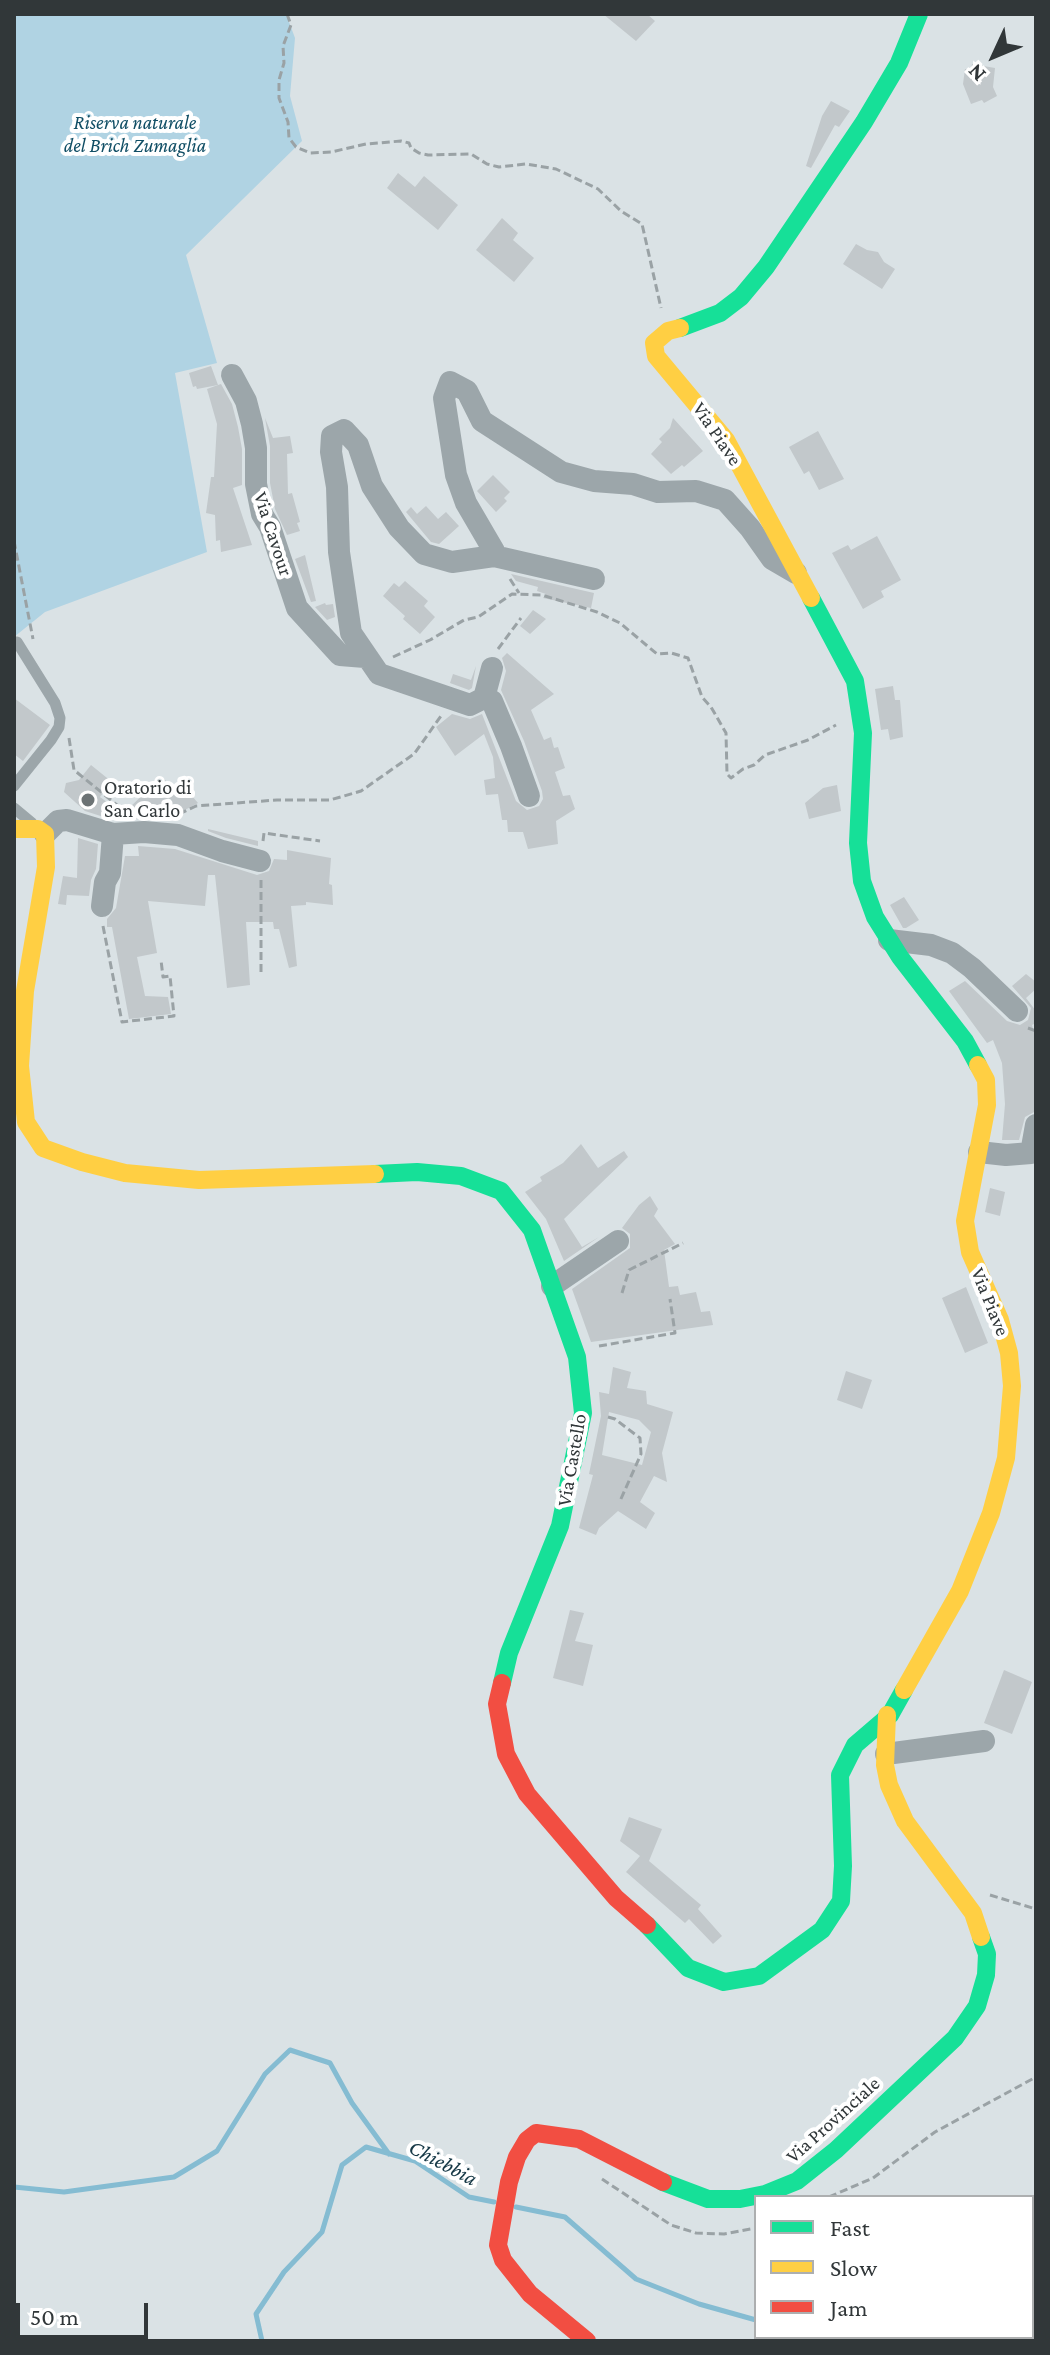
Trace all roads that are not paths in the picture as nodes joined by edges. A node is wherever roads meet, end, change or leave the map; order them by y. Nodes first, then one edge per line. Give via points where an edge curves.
1 (919, 14) edge
2 (232, 375) dead end
3 (494, 556) junction
4 (796, 573) junction
5 (594, 579) dead end
6 (17, 642) dead end
7 (365, 657) junction
8 (492, 668) road end
9 (484, 698) junction
10 (14, 786) edge
11 (529, 796) dead end
12 (14, 808) edge
13 (14, 829) edge
14 (42, 831) junction
15 (113, 834) junction
16 (260, 861) road end
17 (102, 906) dead end
18 (889, 940) junction
19 (1017, 1011) dead end
20 (1036, 1125) edge
21 (979, 1152) junction
22 (618, 1241) dead end
23 (552, 1286) junction
24 (887, 1715) junction
25 (984, 1741) dead end
26 (886, 1754) junction
27 (760, 2195) edge
28 (754, 2196) edge
29 (587, 2341) edge

1 - 4 street, Via Piave via 899,63 864,122 758,277 720,313 668,331 654,343 656,356 726,440
2 - 7 street, Via Cavour via 252,424 262,514 297,608 340,655
3 - 4 street via 456,475 444,398 450,382 467,391 482,421 561,472 725,500 772,559
3 - 5 street
3 - 7 street via 452,562 424,554 399,528 372,486 358,445 344,430 332,436 343,587 351,633
4 - 18 street, Via Piave via 855,681 863,733 858,843 862,881
6 - 10 lane via 60,718 51,740
7 - 9 street via 379,674 452,700 470,705
8 - 9 street
9 - 11 street via 492,701
12 - 14 lane
13 - 14 street
14 - 15 street via 67,820
14 - 23 street, Via Castello via 46,867 25,991 20,1066 26,1122 43,1148 125,1173 199,1180 417,1172 461,1176 501,1191 532,1230
15 - 16 street via 178,835
15 - 17 street
18 - 19 street via 952,953
18 - 21 street, Via Piave via 965,1041 986,1080
20 - 21 street via 1031,1153
21 - 24 street, Via Piave via 965,1221 970,1252 1009,1353 1006,1458 960,1591
22 - 23 street
23 - 24 street, Via Castello via 576,1353 583,1413 560,1526 509,1653 497,1704 506,1754 527,1794 616,1898 688,1968 724,1982 759,1976 822,1930 841,1901 840,1775 855,1745
24 - 26 street, Via Provinciale
25 - 26 street
26 - 27 street, Via Provinciale via 889,1785 905,1821 973,1913 987,1954 986,1975 977,2006 955,2038 836,2150 797,2181
28 - 29 street, Via Provinciale via 708,2199 579,2139 536,2133 527,2140 509,2182 498,2245 503,2260 530,2294

